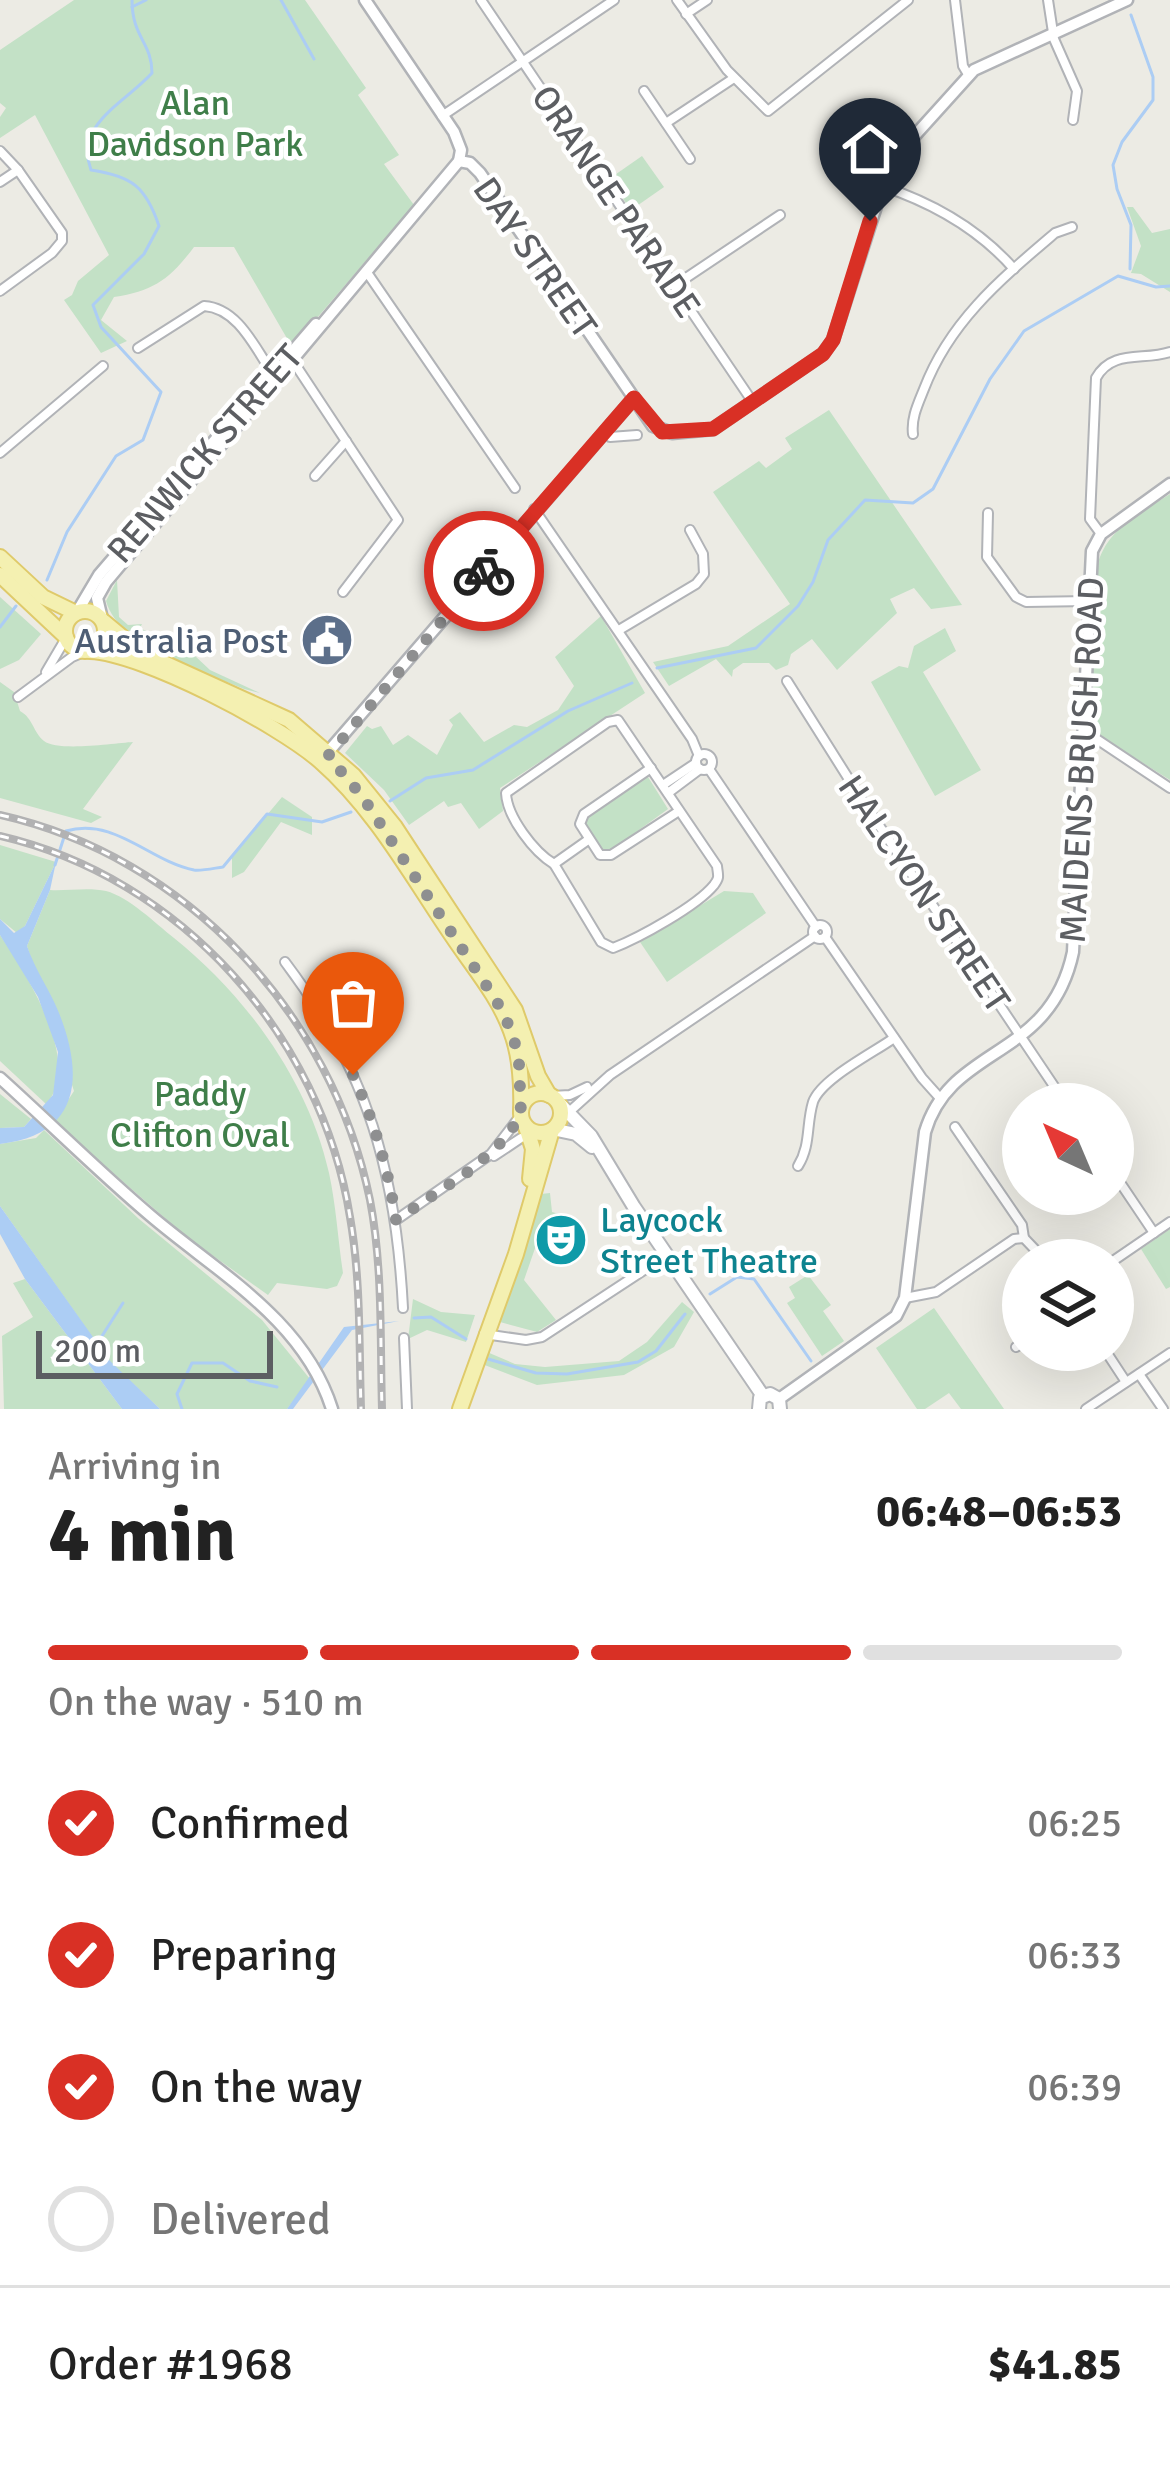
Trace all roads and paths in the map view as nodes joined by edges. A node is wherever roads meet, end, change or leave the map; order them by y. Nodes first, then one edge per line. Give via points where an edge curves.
1 (364, 0) edge
2 (481, 0) edge
3 (614, 0) edge
4 (677, 0) edge
5 (707, 0) edge
6 (908, 0) edge
7 (956, 0) edge
8 (1048, 0) edge
9 (1127, 0) edge
10 (686, 14) junction
11 (1054, 33) junction
12 (522, 62) junction
13 (969, 76) junction
14 (734, 78) junction
15 (644, 91) dead end
16 (442, 116) junction
17 (1073, 120) dead end
18 (666, 124) junction
19 (0, 152) edge
20 (689, 159) dead end
21 (459, 161) junction
22 (18, 170) junction
23 (0, 182) edge
24 (881, 185) junction
25 (780, 214) dead end
26 (1072, 227) dead end
27 (1014, 269) junction
28 (365, 271) junction
29 (674, 286) junction
30 (0, 291) edge
31 (138, 348) dead end
32 (1170, 352) edge
33 (291, 358) junction
34 (103, 366) dead end
35 (275, 376) junction
36 (634, 398) junction
37 (753, 402) junction
38 (238, 414) junction
39 (604, 429) junction
40 (913, 434) dead end
41 (638, 435) dead end
42 (346, 440) junction
43 (0, 453) edge
44 (206, 464) junction
45 (315, 476) dead end
46 (1170, 484) edge
47 (515, 488) dead end
48 (534, 509) junction
49 (988, 513) dead end
50 (152, 515) junction
51 (690, 530) dead end
52 (1101, 533) junction
53 (136, 545) junction
54 (0, 556) edge
55 (108, 565) junction
56 (0, 575) edge
57 (343, 592) dead end
58 (1088, 601) junction
59 (77, 612) junction
60 (103, 621) junction
61 (619, 630) junction
62 (66, 637) junction
63 (88, 651) junction
64 (787, 681) dead end
65 (39, 683) junction
66 (18, 697) dead end
67 (1082, 729) junction
68 (329, 751) junction
69 (701, 764) junction
70 (651, 768) junction
71 (1170, 788) edge
72 (665, 789) junction
73 (679, 811) junction
74 (374, 820) junction
75 (588, 840) junction
76 (554, 864) junction
77 (818, 933) junction
78 (285, 962) dead end
79 (1021, 1037) junction
80 (894, 1038) junction
81 (610, 1075) junction
82 (0, 1078) edge
83 (1052, 1083) edge
84 (939, 1097) junction
85 (544, 1117) junction
86 (955, 1127) dead end
87 (504, 1150) junction
88 (597, 1151) junction
89 (477, 1165) junction
90 (798, 1166) dead end
91 (532, 1169) junction
92 (1134, 1203) edge
93 (396, 1220) junction
94 (1170, 1222) edge
95 (1154, 1233) junction
96 (1024, 1238) joint
97 (1134, 1247) edge
98 (667, 1255) junction
99 (905, 1298) junction
100 (403, 1308) dead end
101 (484, 1334) junction
102 (404, 1338) dead end
103 (1170, 1353) edge
104 (1119, 1371) edge
105 (1139, 1374) junction
106 (1126, 1382) junction
107 (761, 1402) edge
108 (779, 1404) edge
109 (332, 1409) edge
110 (406, 1409) edge
111 (460, 1409) edge
112 (1085, 1409) edge
113 (1163, 1409) edge

1 - 16 street, DAY STREET
2 - 12 street, ORANGE PARADE
3 - 12 street
4 - 10 street
5 - 10 street
6 - 14 street via 768,111
7 - 13 street
8 - 11 street
9 - 11 street, DAY STREET
10 - 14 street
11 - 13 street, DAY STREET
11 - 17 street via 1077,91
12 - 16 street
12 - 29 street, ORANGE PARADE
13 - 24 street, DAY STREET via 890,164
14 - 18 street
15 - 18 street
16 - 21 street, DAY STREET via 459,142
18 - 20 street
19 - 22 street
21 - 28 street, RENWICK STREET
21 - 36 street, DAY STREET via 480,173
22 - 23 street
22 - 30 street via 62,241
24 - 27 street via 936,207
24 - 37 street, DAY STREET via 829,349
25 - 29 street
26 - 27 street
27 - 40 street via 954,331 925,385
28 - 33 street, RENWICK STREET
28 - 47 street
29 - 37 street, ORANGE PARADE
31 - 35 street via 205,305 217,307 230,312
32 - 52 street via 1119,358 1096,378 1090,519
33 - 35 street, RENWICK STREET
33 - 42 street
34 - 43 street
35 - 38 street, RENWICK STREET
35 - 44 street, RENWICK STREET
36 - 37 street, DAY STREET via 653,426 673,434 713,429
36 - 39 street
38 - 44 street
38 - 50 street, RENWICK STREET
39 - 41 street via 610,437
39 - 48 street
42 - 45 street
42 - 57 street via 398,520
44 - 50 street
44 - 53 street, RENWICK STREET
46 - 52 street, MAIDENS BRUSH ROAD
48 - 61 street
48 - 68 street
49 - 58 street via 986,553 1016,597
50 - 55 street, RENWICK STREET
51 - 61 street via 704,574
52 - 58 street, MAIDENS BRUSH ROAD
53 - 55 street
53 - 60 street, RENWICK STREET via 99,592
54 - 59 main road via 46,599
55 - 59 street, RENWICK STREET
56 - 62 main road
58 - 67 street, MAIDENS BRUSH ROAD
59 - 60 main road
59 - 62 main road
60 - 63 main road via 104,638
60 - 68 main road via 136,650 273,711
61 - 69 street
62 - 63 main road
62 - 65 street
63 - 65 street
63 - 74 main road via 119,655 260,719 323,764
64 - 79 street, HALCYON STREET
65 - 66 street
67 - 71 street
67 - 79 street, MAIDENS BRUSH ROAD via 1073,952 1057,1002
68 - 74 main road
68 - 85 main road via 395,827 508,999 525,1032
69 - 72 street
69 - 77 street
70 - 72 street
70 - 75 street via 584,814
70 - 76 street via 618,720 514,784 506,805
72 - 73 street
73 - 75 street via 611,855 600,855
73 - 76 street via 718,878 620,946 601,942
74 - 85 main road via 505,1015
75 - 76 street
77 - 80 street
77 - 81 street
78 - 93 street via 315,1002 370,1113
79 - 83 street, HALCYON STREET
79 - 84 street, MAIDENS BRUSH ROAD
80 - 84 street
80 - 90 street via 822,1087
81 - 85 street
81 - 85 street
82 - 109 street via 278,1319 314,1364
84 - 99 street via 925,1132
85 - 87 street
85 - 88 main road
85 - 88 main road via 591,1136
85 - 89 street
85 - 91 main road
85 - 101 main road via 516,1254
86 - 96 street
87 - 89 street
87 - 91 street via 523,1154
88 - 98 main road
89 - 93 street
91 - 101 main road
92 - 95 street
93 - 100 street
94 - 95 street
95 - 97 street
96 - 99 street via 936,1292
98 - 101 street via 542,1337
98 - 107 main road
99 - 108 street via 889,1324
101 - 111 main road
102 - 110 street
103 - 105 street
104 - 106 street
105 - 106 street
105 - 113 street
106 - 112 street
107 - 108 main road via 770,1394

